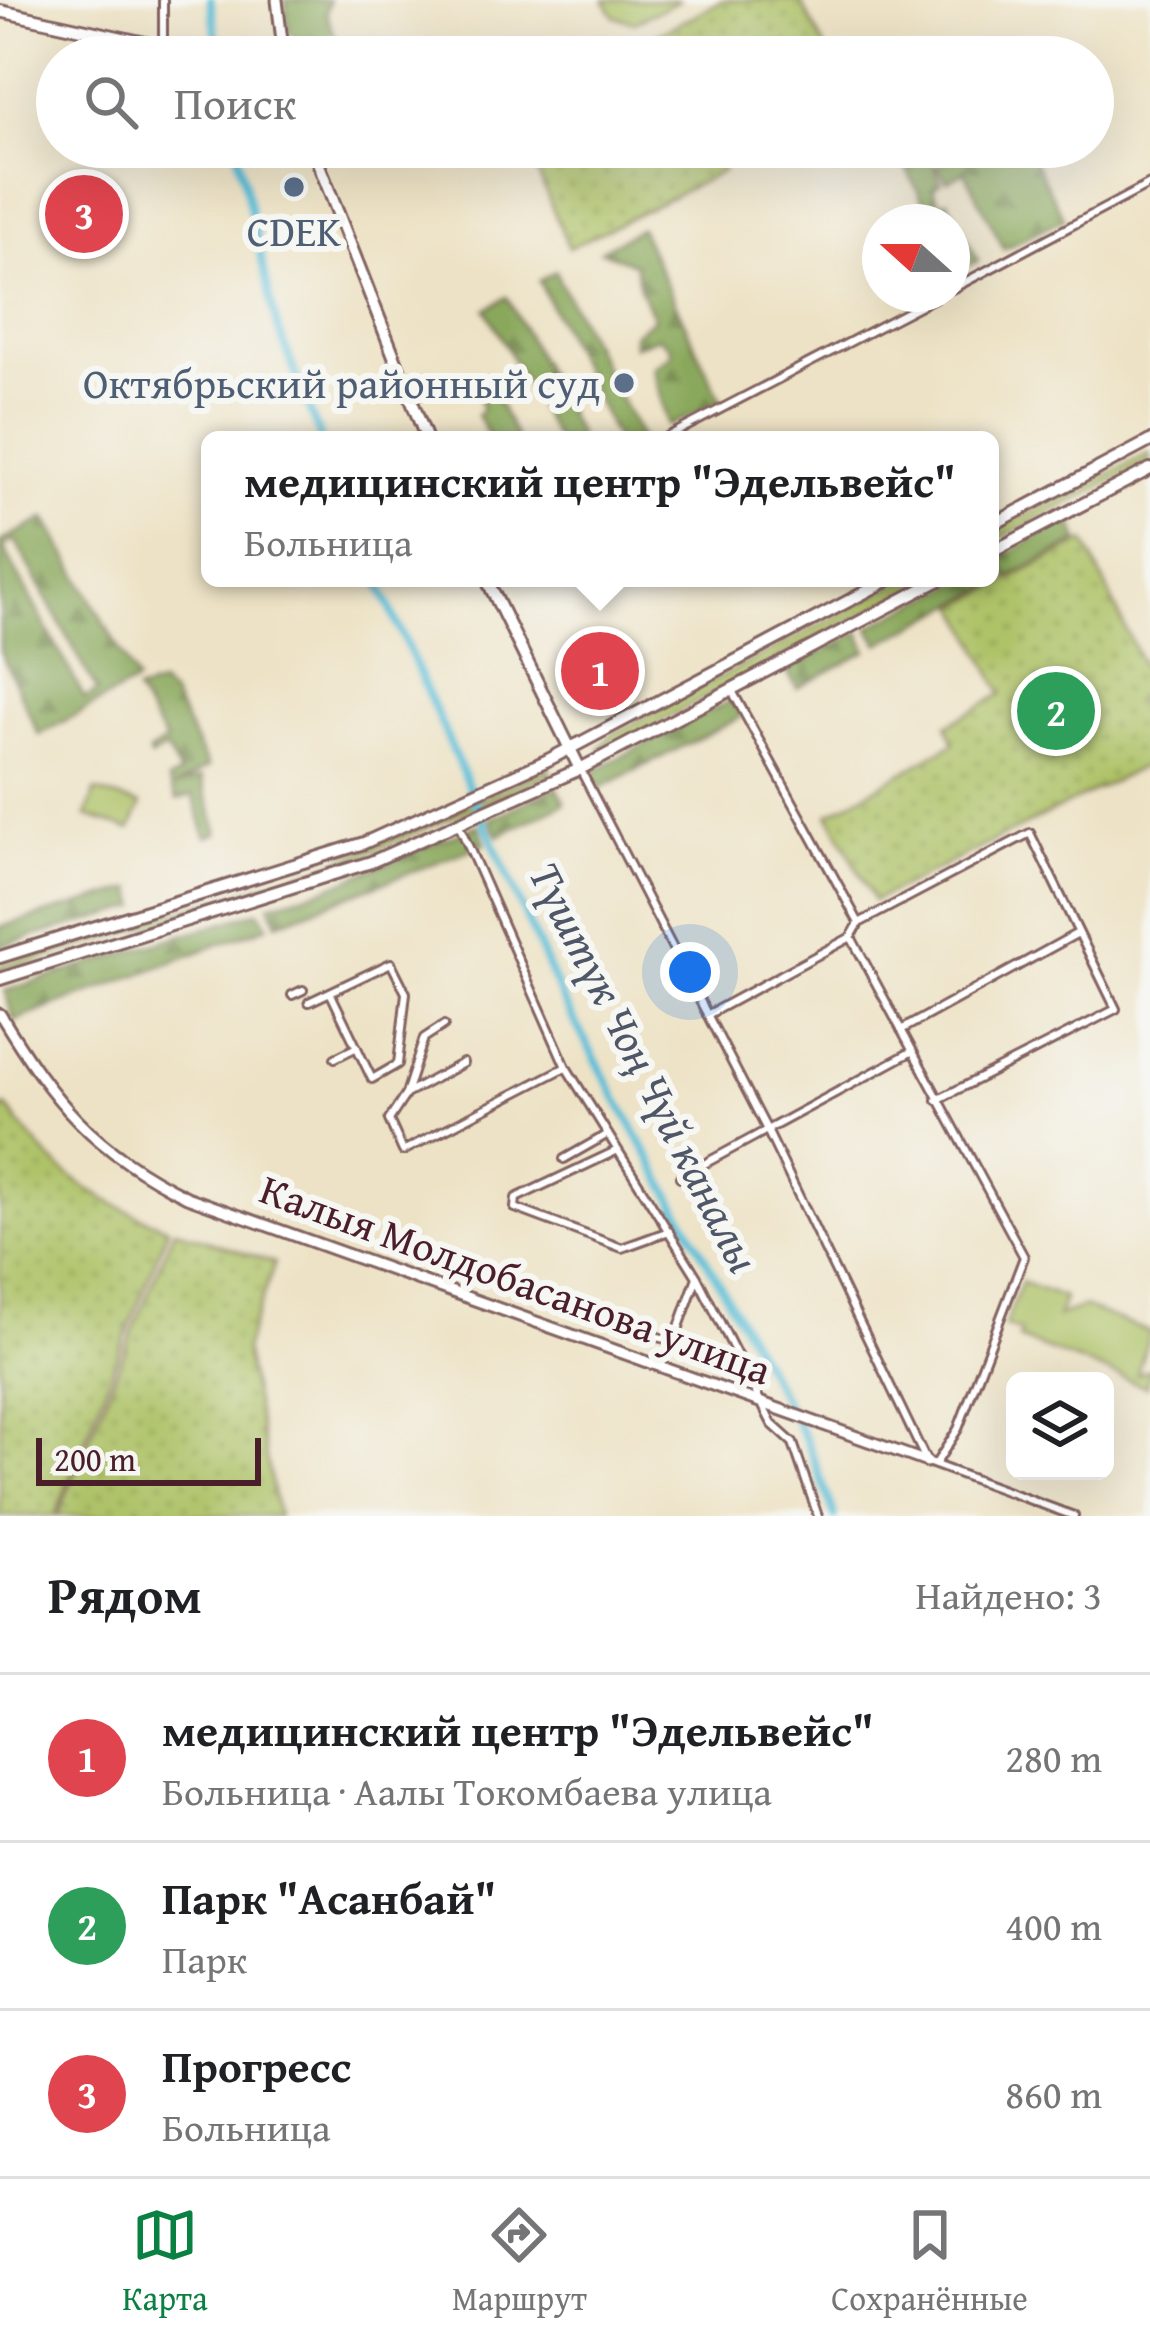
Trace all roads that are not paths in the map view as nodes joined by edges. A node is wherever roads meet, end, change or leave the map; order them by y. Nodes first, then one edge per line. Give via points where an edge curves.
1 (163, 0) edge
2 (277, 0) edge
3 (0, 11) edge
4 (117, 36) edge
5 (164, 36) edge
6 (281, 36) edge
7 (320, 168) edge
8 (1150, 184) edge
9 (970, 279) edge
10 (908, 312) edge
11 (424, 431) edge
12 (678, 431) edge
13 (1150, 441) edge
14 (1150, 469) edge
15 (999, 521) edge
16 (999, 548) edge
17 (490, 587) edge
18 (875, 587) edge
19 (926, 587) edge
20 (731, 689) junction
21 (571, 748) junction
22 (580, 769) junction
23 (462, 821) junction
24 (859, 923) junction
25 (1078, 933) junction
26 (851, 937) junction
27 (0, 957) edge
28 (0, 979) edge
29 (303, 990) dead end
30 (329, 992) junction
31 (292, 995) dead end
32 (309, 1002) dead end
33 (0, 1014) edge
34 (707, 1015) junction
35 (444, 1025) dead end
36 (901, 1030) junction
37 (357, 1047) junction
38 (911, 1052) junction
39 (335, 1058) dead end
40 (463, 1063) dead end
41 (566, 1067) junction
42 (406, 1094) junction
43 (937, 1100) junction
44 (766, 1128) junction
45 (608, 1134) junction
46 (618, 1150) junction
47 (564, 1159) dead end
48 (680, 1177) dead end
49 (669, 1231) junction
50 (697, 1277) junction
51 (613, 1326) dead end
52 (761, 1402) junction
53 (931, 1463) junction
54 (818, 1516) edge
55 (1074, 1516) edge

1 - 5 street
2 - 6 street
3 - 4 main road
7 - 11 main road
8 - 9 street
10 - 12 street
13 - 15 main road
14 - 16 main road
17 - 21 main road
18 - 21 main road
19 - 20 main road
20 - 22 main road
20 - 24 street
21 - 22 main road
21 - 27 main road via 322,860
22 - 23 main road
22 - 34 street
23 - 28 main road via 328,878
23 - 41 street
24 - 25 street via 1030,833
24 - 26 street
25 - 36 street
25 - 43 street via 1116,1010
26 - 34 street
26 - 36 street
29 - 31 street
30 - 32 street
30 - 37 street
30 - 37 street via 391,963 406,993 398,1064 372,1078
33 - 52 street, Калыя Молдобасанова улица via 67,1114 120,1161 163,1185
34 - 44 street
35 - 42 street via 424,1038
36 - 38 street
37 - 39 street
38 - 43 street
38 - 44 street
40 - 42 street
41 - 42 street via 403,1151 388,1126
41 - 45 street
43 - 53 street via 1024,1257 958,1429
44 - 48 street
44 - 53 street
45 - 46 street
45 - 47 street
46 - 49 street
46 - 49 street via 515,1198 515,1208 622,1248
49 - 50 street
50 - 51 street via 674,1342
50 - 52 street
52 - 53 street, Калыя Молдобасанова улица
52 - 54 street via 793,1443
53 - 55 street, Калыя Молдобасанова улица

